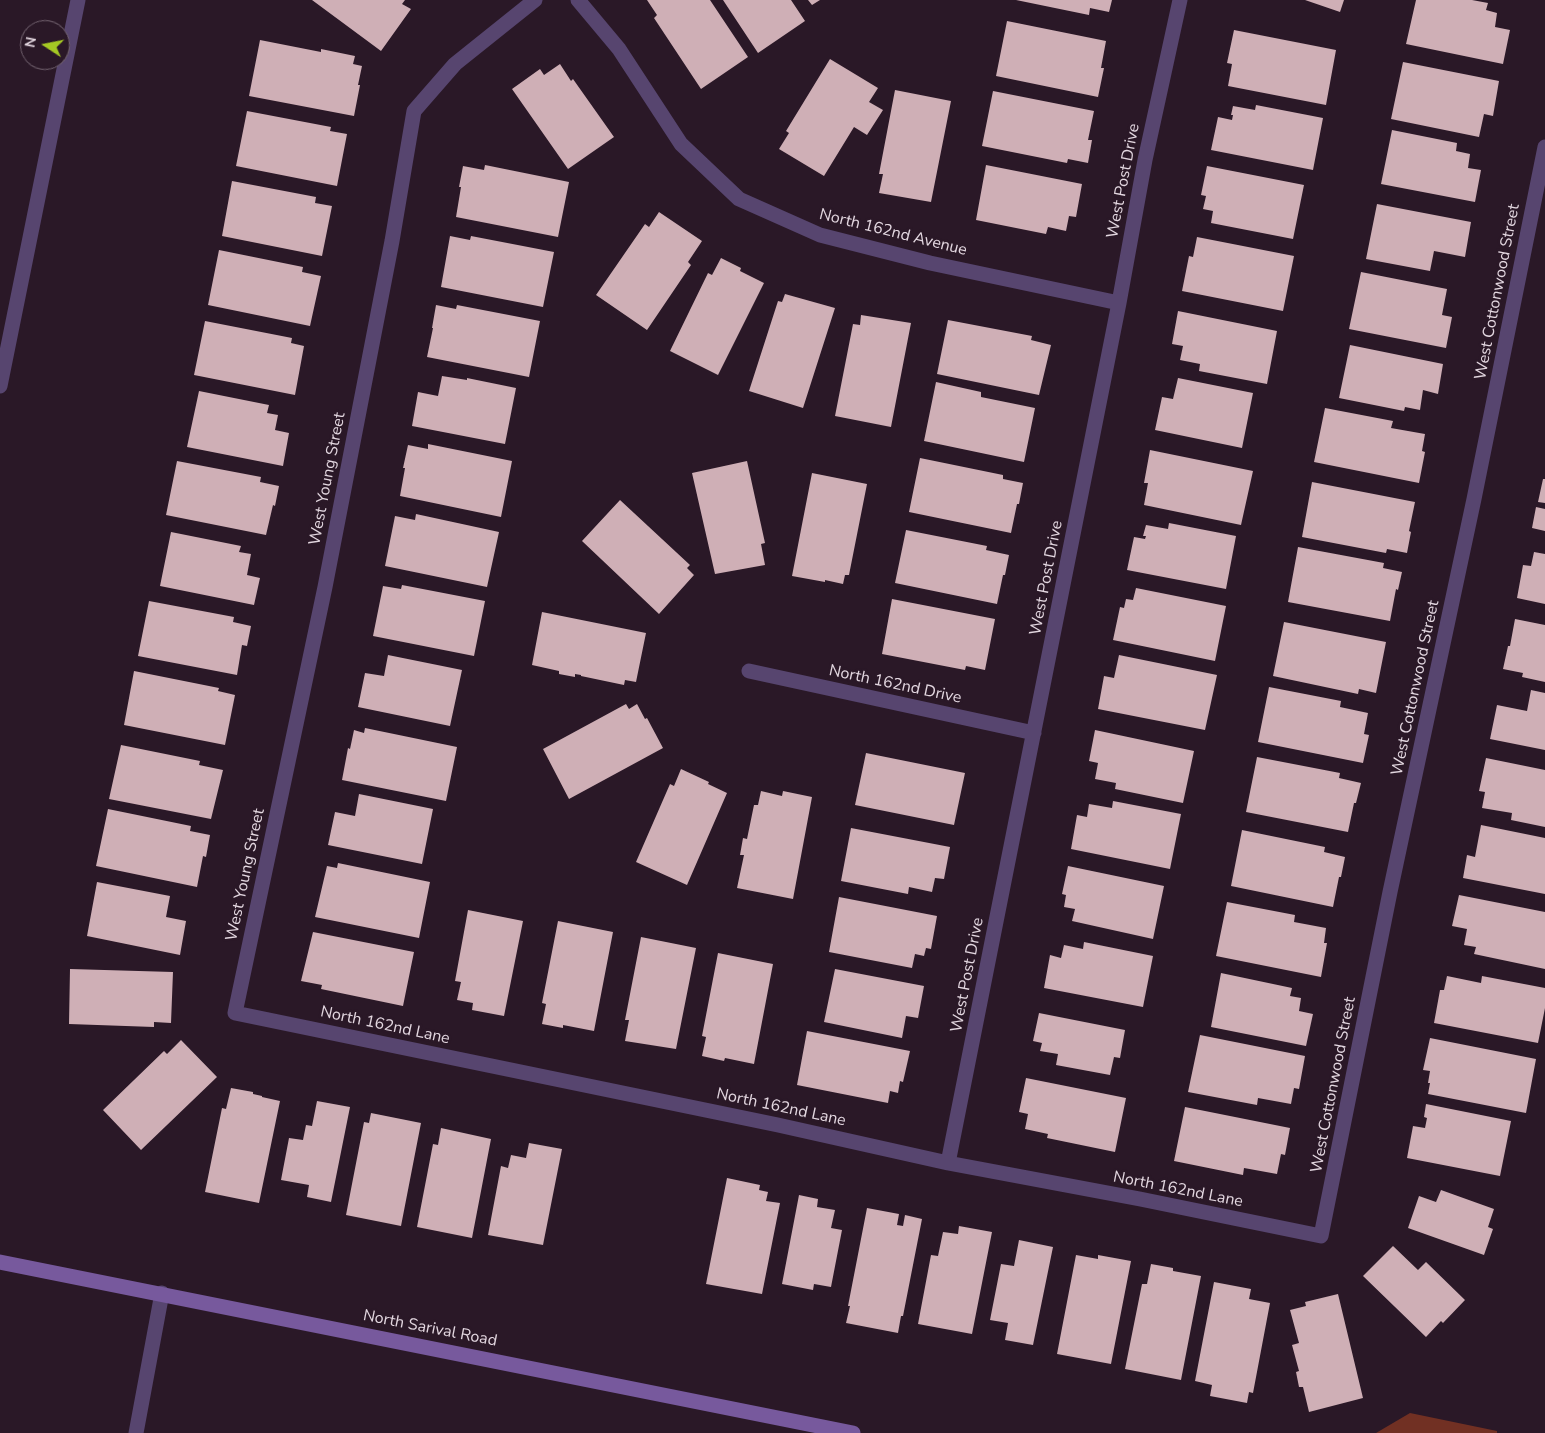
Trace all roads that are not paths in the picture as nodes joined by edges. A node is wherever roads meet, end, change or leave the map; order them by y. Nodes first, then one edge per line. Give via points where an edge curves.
1 (78, 0) edge
2 (536, 0) edge
3 (578, 0) edge
4 (1180, 0) edge
5 (1545, 147) edge
6 (1119, 303) junction
7 (0, 386) edge
8 (749, 671) dead end
9 (1034, 733) junction
10 (235, 1013) joint
11 (948, 1163) junction
12 (1321, 1236) joint
13 (0, 1262) edge
14 (162, 1293) junction
15 (136, 1433) edge
16 (853, 1433) edge

1 - 7 street
2 - 10 street, West Young Street via 456,64 414,111 325,587
3 - 6 street, North 162nd Avenue via 619,49 681,144 739,199 820,235 930,263
4 - 6 street, West Post Drive via 1145,160
5 - 12 street, West Cottonwood Street
6 - 9 street, West Post Drive
8 - 9 street, North 162nd Drive
9 - 11 street, West Post Drive
10 - 11 street, North 162nd Lane
11 - 12 street, North 162nd Lane
13 - 14 main road, North Sarival Road
14 - 15 street
14 - 16 main road, North Sarival Road

